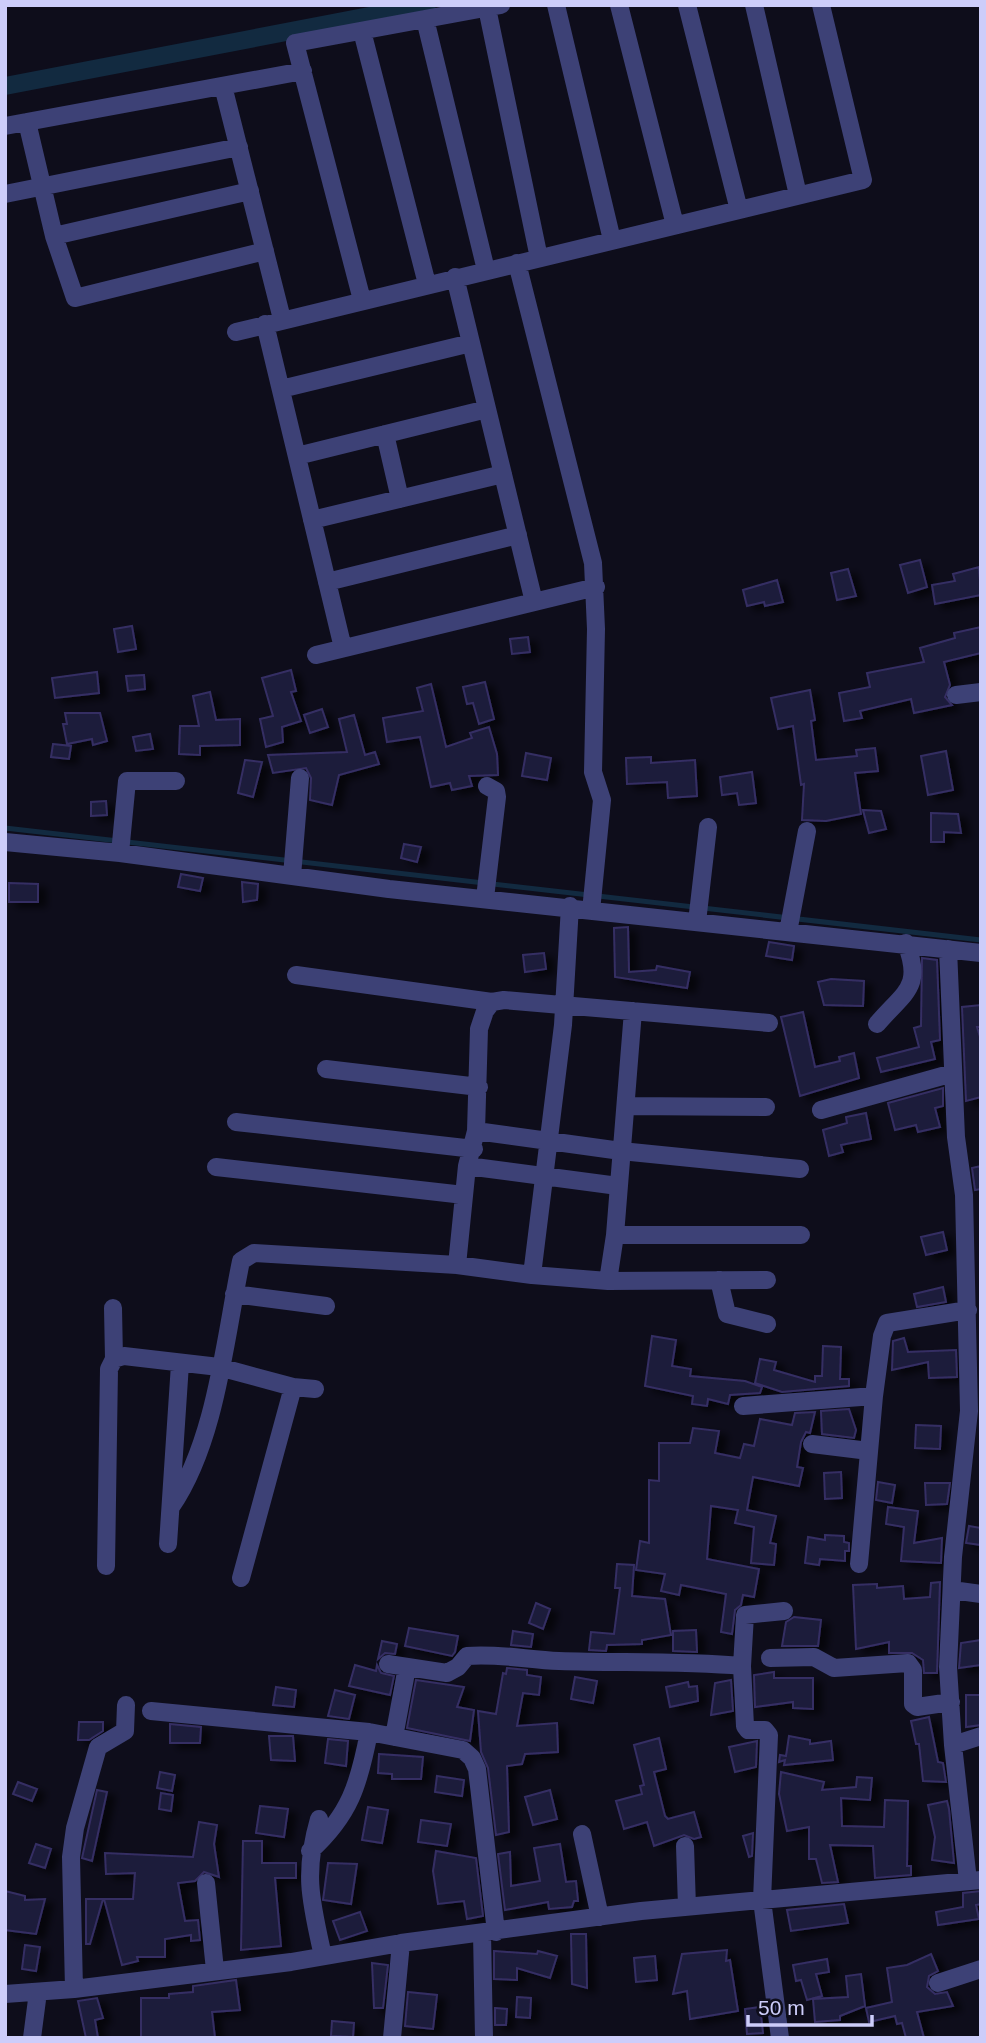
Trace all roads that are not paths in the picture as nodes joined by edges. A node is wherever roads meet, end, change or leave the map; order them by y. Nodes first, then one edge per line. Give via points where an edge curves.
1 (556, 5) edge
2 (619, 5) edge
3 (687, 5) edge
4 (754, 5) edge
5 (821, 5) edge
6 (494, 7) edge
7 (425, 19) junction
8 (362, 31) junction
9 (303, 71) junction
10 (223, 86) junction
11 (27, 122) junction
12 (5, 126) edge
13 (239, 147) junction
14 (43, 187) junction
15 (250, 191) junction
16 (5, 194) edge
17 (798, 195) junction
18 (739, 209) junction
19 (676, 225) junction
20 (54, 236) junction
21 (612, 240) junction
22 (265, 251) junction
23 (539, 258) junction
24 (517, 263) junction
25 (486, 270) junction
26 (455, 278) junction
27 (427, 284) junction
28 (362, 300) junction
29 (274, 322) junction
30 (236, 332) dead end
31 (471, 343) junction
32 (281, 389) junction
33 (487, 409) junction
34 (385, 434) junction
35 (297, 456) junction
36 (503, 474) junction
37 (401, 499) junction
38 (313, 520) junction
39 (518, 535) junction
40 (327, 582) junction
41 (596, 587) junction
42 (534, 602) junction
43 (344, 648) junction
44 (316, 654) dead end
45 (981, 692) edge
46 (956, 695) dead end
47 (300, 778) dead end
48 (176, 781) dead end
49 (487, 786) dead end
50 (708, 827) dead end
51 (807, 831) dead end
52 (5, 842) edge
53 (120, 848) junction
54 (293, 865) junction
55 (486, 886) junction
56 (570, 906) junction
57 (591, 906) junction
58 (699, 909) junction
59 (789, 920) junction
60 (906, 943) junction
61 (948, 948) junction
62 (981, 953) edge
63 (296, 975) dead end
64 (492, 1002) junction
65 (564, 1006) junction
66 (633, 1012) junction
67 (769, 1023) dead end
68 (877, 1024) dead end
69 (326, 1069) dead end
70 (953, 1073) junction
71 (479, 1087) junction
72 (626, 1106) junction
73 (766, 1107) dead end
74 (821, 1110) dead end
75 (236, 1122) dead end
76 (551, 1140) junction
77 (472, 1149) junction
78 (621, 1151) junction
79 (216, 1167) dead end
80 (800, 1169) dead end
81 (546, 1176) junction
82 (618, 1186) junction
83 (972, 1192) edge
84 (464, 1195) junction
85 (615, 1234) junction
86 (801, 1235) dead end
87 (457, 1265) junction
88 (533, 1275) junction
89 (719, 1280) junction
90 (767, 1280) dead end
91 (608, 1281) junction
92 (234, 1294) junction
93 (326, 1306) dead end
94 (113, 1308) dead end
95 (968, 1310) junction
96 (767, 1324) dead end
97 (114, 1359) junction
98 (180, 1364) junction
99 (219, 1367) junction
100 (293, 1387) junction
101 (315, 1389) dead end
102 (874, 1396) junction
103 (743, 1406) dead end
104 (812, 1444) dead end
105 (869, 1451) junction
106 (171, 1507) junction
107 (168, 1544) dead end
108 (859, 1564) dead end
109 (106, 1566) dead end
110 (241, 1578) dead end
111 (952, 1590) junction
112 (981, 1594) edge
113 (785, 1611) dead end
114 (770, 1658) dead end
115 (388, 1664) dead end
116 (742, 1666) junction
117 (407, 1667) junction
118 (951, 1702) junction
119 (126, 1705) dead end
120 (151, 1711) dead end
121 (369, 1732) junction
122 (981, 1736) edge
123 (394, 1737) junction
124 (953, 1745) junction
125 (319, 1819) dead end
126 (582, 1834) dead end
127 (685, 1846) dead end
128 (309, 1853) junction
129 (974, 1880) edge
130 (206, 1883) dead end
131 (762, 1900) junction
132 (687, 1907) junction
133 (600, 1917) junction
134 (489, 1932) junction
135 (401, 1943) junction
136 (323, 1956) junction
137 (981, 1969) edge
138 (215, 1970) junction
139 (938, 1983) dead end
140 (74, 1989) junction
141 (38, 1992) junction
142 (5, 1994) edge
143 (32, 2038) edge
144 (392, 2038) edge
145 (484, 2038) edge
146 (780, 2038) edge

1 - 21 street
2 - 19 street
3 - 18 street
4 - 17 street
5 - 17 street via 863,180
6 - 7 street
6 - 23 street
7 - 8 street
7 - 25 street
8 - 9 street via 295,43
8 - 27 street
9 - 10 street
9 - 28 street
10 - 11 street
10 - 13 street
11 - 12 street
11 - 14 street
13 - 14 street
13 - 15 street
14 - 16 street
14 - 20 street
15 - 20 street
15 - 22 street
17 - 18 street
18 - 19 street
19 - 21 street
20 - 22 street via 75,298
21 - 23 street
22 - 29 street
23 - 24 street
24 - 25 street
24 - 41 street
25 - 26 street
26 - 27 street
26 - 31 street
27 - 28 street
28 - 29 street
29 - 30 street
29 - 32 street
31 - 32 street
31 - 33 street
32 - 35 street
33 - 34 street
33 - 36 street
34 - 35 street
34 - 37 street
35 - 38 street
36 - 37 street
36 - 39 street
37 - 38 street
38 - 40 street
39 - 40 street
39 - 42 street
40 - 43 street
41 - 42 street
41 - 57 street via 593,772 602,800
42 - 43 street
43 - 44 street
45 - 46 street
47 - 54 street
48 - 53 street via 127,781
49 - 55 street via 497,797
50 - 58 street
51 - 59 street
52 - 53 street
53 - 54 street
54 - 55 street
55 - 56 street
56 - 57 street
56 - 65 street
57 - 58 street
58 - 59 street
59 - 60 street
60 - 61 street
60 - 68 street via 915,975
61 - 62 street
61 - 70 street
63 - 64 street
64 - 65 street
64 - 71 street via 479,1029
65 - 66 street
65 - 76 street
66 - 67 street
66 - 72 street
69 - 71 street
70 - 74 street
70 - 83 street via 956,1137
71 - 77 street
72 - 73 street
72 - 78 street
75 - 77 street
76 - 77 street
76 - 78 street
76 - 81 street
77 - 81 street
77 - 84 street
78 - 80 street
78 - 82 street
79 - 84 street
81 - 82 street
81 - 88 street
82 - 85 street
83 - 95 street
84 - 87 street
85 - 86 street
85 - 91 street
87 - 88 street
87 - 92 street via 254,1253 241,1261
88 - 91 street
89 - 90 street
89 - 91 street
89 - 96 street via 727,1314
92 - 93 street
92 - 99 street
94 - 97 street
95 - 102 street via 887,1323
95 - 111 street via 968,1424
97 - 98 street via 124,1356
97 - 109 street via 109,1369
98 - 99 street
98 - 106 street
99 - 100 street
99 - 106 street via 187,1483
100 - 101 street
100 - 110 street
102 - 103 street
102 - 105 street
104 - 105 street
105 - 108 street
106 - 107 street
111 - 112 street
111 - 118 street
113 - 116 street via 745,1615
114 - 118 street via 808,1656 837,1668 908,1663 914,1670 913,1704
115 - 117 street
116 - 117 street via 476,1655 467,1656 447,1673
116 - 131 street via 745,1726 769,1735
117 - 123 street
118 - 124 street
119 - 140 street via 125,1731 98,1747 75,1828 71,1857
120 - 121 street
121 - 123 street
121 - 128 street via 347,1810
122 - 124 street
123 - 134 street via 463,1750 472,1758 477,1769
124 - 129 street
125 - 128 street
126 - 133 street
127 - 132 street
128 - 136 street
129 - 131 street
130 - 138 street
131 - 132 street
131 - 146 street
132 - 133 street
133 - 134 street
134 - 135 street
134 - 145 street
135 - 136 street
135 - 144 street
136 - 138 street
137 - 139 street
138 - 140 street
140 - 141 street
141 - 142 street
141 - 143 street

